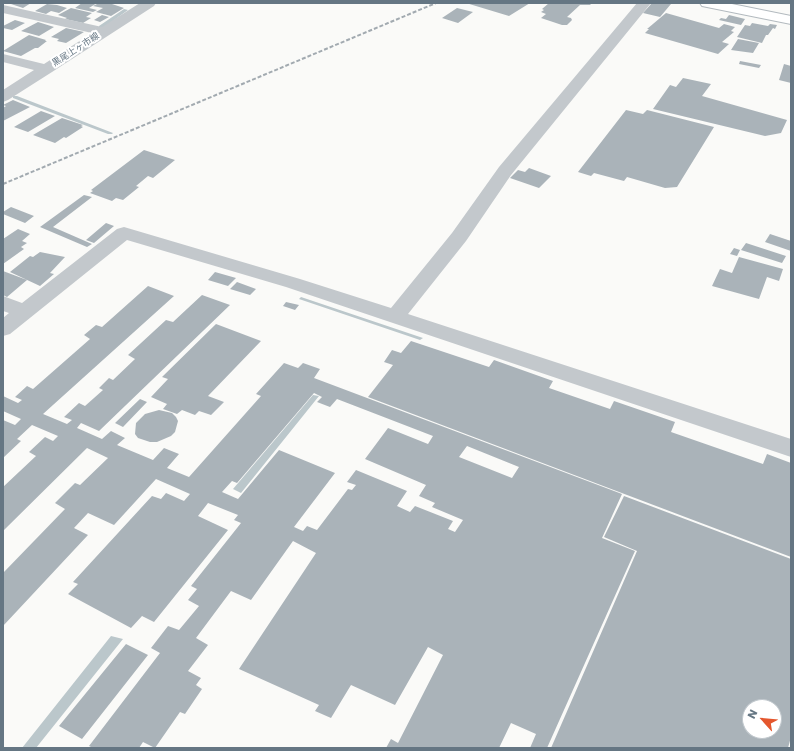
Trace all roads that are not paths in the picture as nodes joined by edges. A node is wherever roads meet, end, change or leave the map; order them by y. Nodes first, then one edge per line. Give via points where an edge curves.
1 (122, 3) edge
2 (644, 3) edge
3 (707, 3) edge
4 (145, 6) edge
5 (3, 9) edge
6 (791, 20) edge
7 (104, 32) junction
8 (3, 58) edge
9 (47, 69) junction
10 (3, 97) edge
11 (3, 303) edge
12 (25, 312) junction
13 (396, 317) junction
14 (3, 329) edge
15 (791, 448) edge

1 - 4 street
2 - 13 street via 505,171 459,237
3 - 6 street
4 - 7 street, 黒尾上ヶ市線
5 - 7 street
7 - 9 street, 黒尾上ヶ市線
8 - 9 street
9 - 10 street, 黒尾上ヶ市線
11 - 12 street
12 - 13 street via 124,233 293,283
12 - 14 street
13 - 15 street

